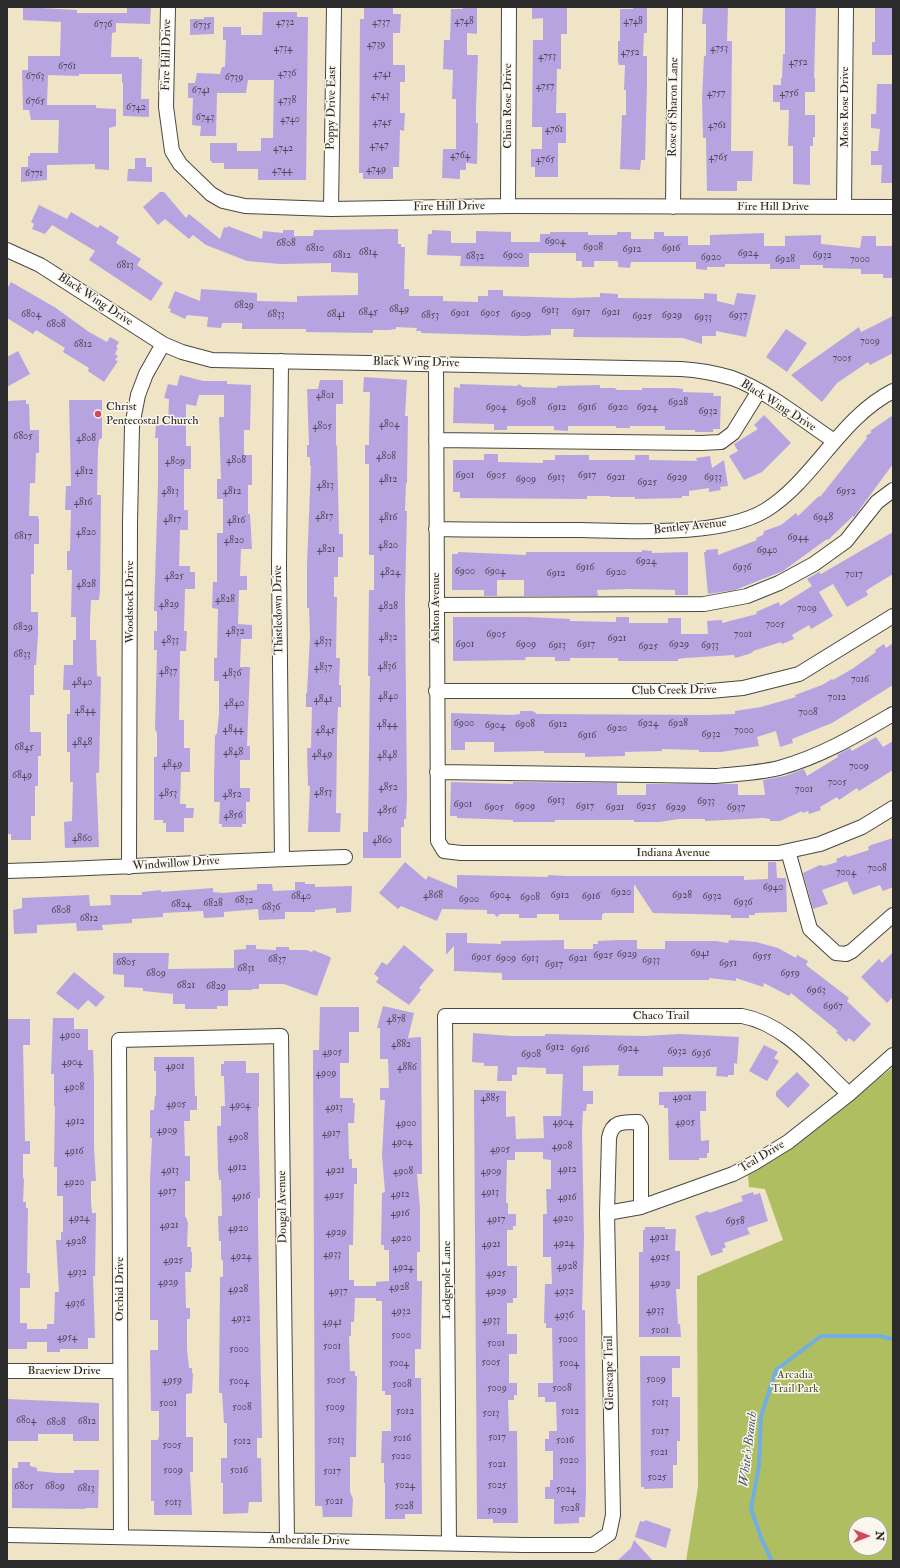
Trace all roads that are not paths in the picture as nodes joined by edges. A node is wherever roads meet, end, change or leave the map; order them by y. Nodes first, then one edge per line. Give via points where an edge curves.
1 (168, 7) edge
2 (334, 7) edge
3 (509, 7) edge
4 (675, 7) edge
5 (846, 7) edge
6 (508, 206) junction
7 (673, 207) junction
8 (844, 207) junction
9 (893, 207) edge
10 (330, 209) junction
11 (7, 250) edge
12 (163, 344) junction
13 (281, 361) junction
14 (436, 364) junction
15 (759, 391) junction
16 (893, 391) edge
17 (436, 440) junction
18 (834, 441) junction
19 (893, 490) edge
20 (436, 529) junction
21 (436, 605) junction
22 (893, 616) edge
23 (436, 691) junction
24 (893, 714) edge
25 (437, 772) junction
26 (893, 808) edge
27 (444, 850) joint
28 (788, 851) junction
29 (345, 857) dead end
30 (282, 859) junction
31 (129, 867) junction
32 (7, 871) edge
33 (893, 915) edge
34 (445, 1016) joint
35 (119, 1040) joint
36 (893, 1055) edge
37 (849, 1094) junction
38 (641, 1207) junction
39 (607, 1213) junction
40 (7, 1371) edge
41 (120, 1371) junction
42 (608, 1534) joint
43 (7, 1535) edge
44 (121, 1537) junction
45 (286, 1540) junction
46 (449, 1543) junction

1 - 10 street, Fire Hill Drive via 166,107 172,151 180,164 211,194 223,201 244,206
2 - 10 street, Poppy Drive East
3 - 6 street, China Rose Drive
4 - 7 street, Rose of Sharon Lane
5 - 8 street, Moss Rose Drive
6 - 7 street, Fire Hill Drive
6 - 10 street, Fire Hill Drive
7 - 8 street, Fire Hill Drive
8 - 9 street, Fire Hill Drive
11 - 12 street, Black Wing Drive via 40,265
12 - 13 street, Black Wing Drive via 212,360
12 - 31 street, Woodstock Drive via 146,374 138,395 132,426
13 - 14 street, Black Wing Drive
13 - 30 street, Thistledown Drive via 279,564
14 - 15 street, Black Wing Drive via 681,369 714,373
14 - 17 street, Ashton Avenue
15 - 17 street via 733,433 721,442
15 - 18 street, Black Wing Drive
16 - 18 street, Bentley Avenue via 871,404
17 - 20 street, Ashton Avenue
18 - 20 street, Bentley Avenue via 790,492 765,510 723,525 669,531
19 - 21 street via 877,502 846,540 814,564 779,583 747,596 704,604
20 - 21 street, Ashton Avenue
21 - 23 street, Ashton Avenue
22 - 23 street, Club Creek Drive via 799,674 743,688 710,691
23 - 25 street, Ashton Avenue
24 - 25 street via 815,755 779,768 747,773 715,776
25 - 27 street, Ashton Avenue via 438,841
26 - 28 street, Indiana Avenue via 862,827 820,844
27 - 28 street, Indiana Avenue via 461,853 539,854
28 - 33 street via 810,929 836,953 846,954 852,951
29 - 30 street, Windwillow Drive
30 - 31 street, Windwillow Drive
31 - 32 street, Windwillow Drive
34 - 37 street, Chaco Trail via 750,1017 788,1037
34 - 46 street, Lodgepole Lane
35 - 41 street, Orchid Drive
35 - 45 street, Dougal Avenue via 281,1036
36 - 37 street, Teal Drive
37 - 38 street, Teal Drive via 788,1142 754,1164
38 - 39 street, Teal Drive
38 - 39 street, Glenscape Trail via 641,1127 638,1122 625,1122 610,1129 608,1138
39 - 42 street, Glenscape Trail via 613,1515
40 - 41 street, Braeview Drive
41 - 44 street, Orchid Drive
42 - 46 street, Amberdale Drive via 593,1544
43 - 44 street, Amberdale Drive
44 - 45 street, Amberdale Drive
45 - 46 street, Amberdale Drive

